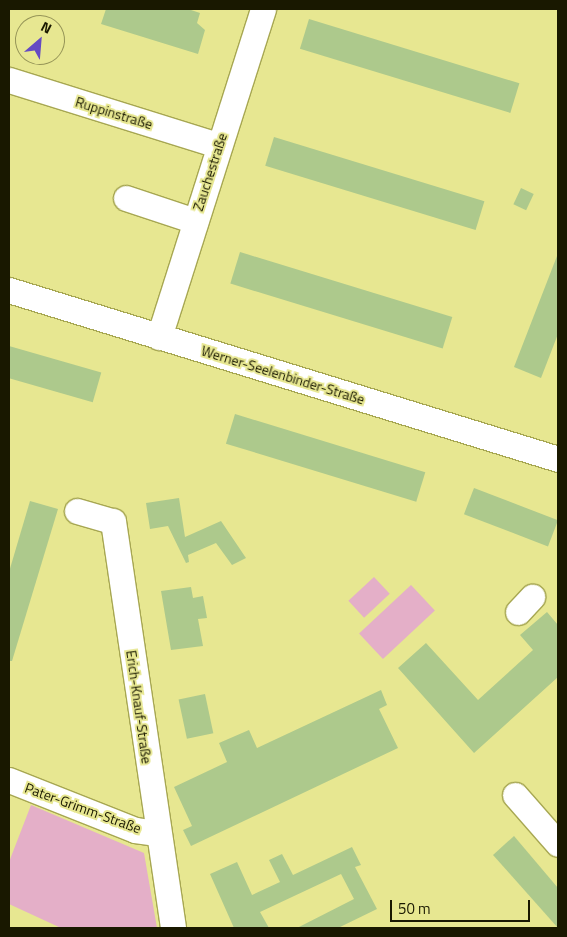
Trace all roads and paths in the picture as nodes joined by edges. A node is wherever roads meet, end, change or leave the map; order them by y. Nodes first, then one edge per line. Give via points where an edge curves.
1 (263, 9) edge
2 (9, 80) edge
3 (218, 145) junction
4 (126, 198) dead end
5 (194, 221) junction
6 (9, 290) edge
7 (159, 337) junction
8 (557, 453) edge
9 (77, 511) dead end
10 (9, 780) edge
11 (515, 795) dead end
12 (157, 833) junction
13 (558, 844) edge
14 (172, 928) edge

1 - 3 street, Zauchestraße
2 - 3 street, Ruppinstraße
3 - 5 street, Zauchestraße
4 - 5 street
5 - 7 street, Zauchestraße
6 - 7 street, Werner-Seelenbinder-Straße
7 - 8 street, Werner-Seelenbinder-Straße
9 - 12 street, Erich-Knauf-Straße via 113,521
10 - 12 street, Pater-Grimm-Straße via 135,830
11 - 13 street
12 - 14 street, Erich-Knauf-Straße

